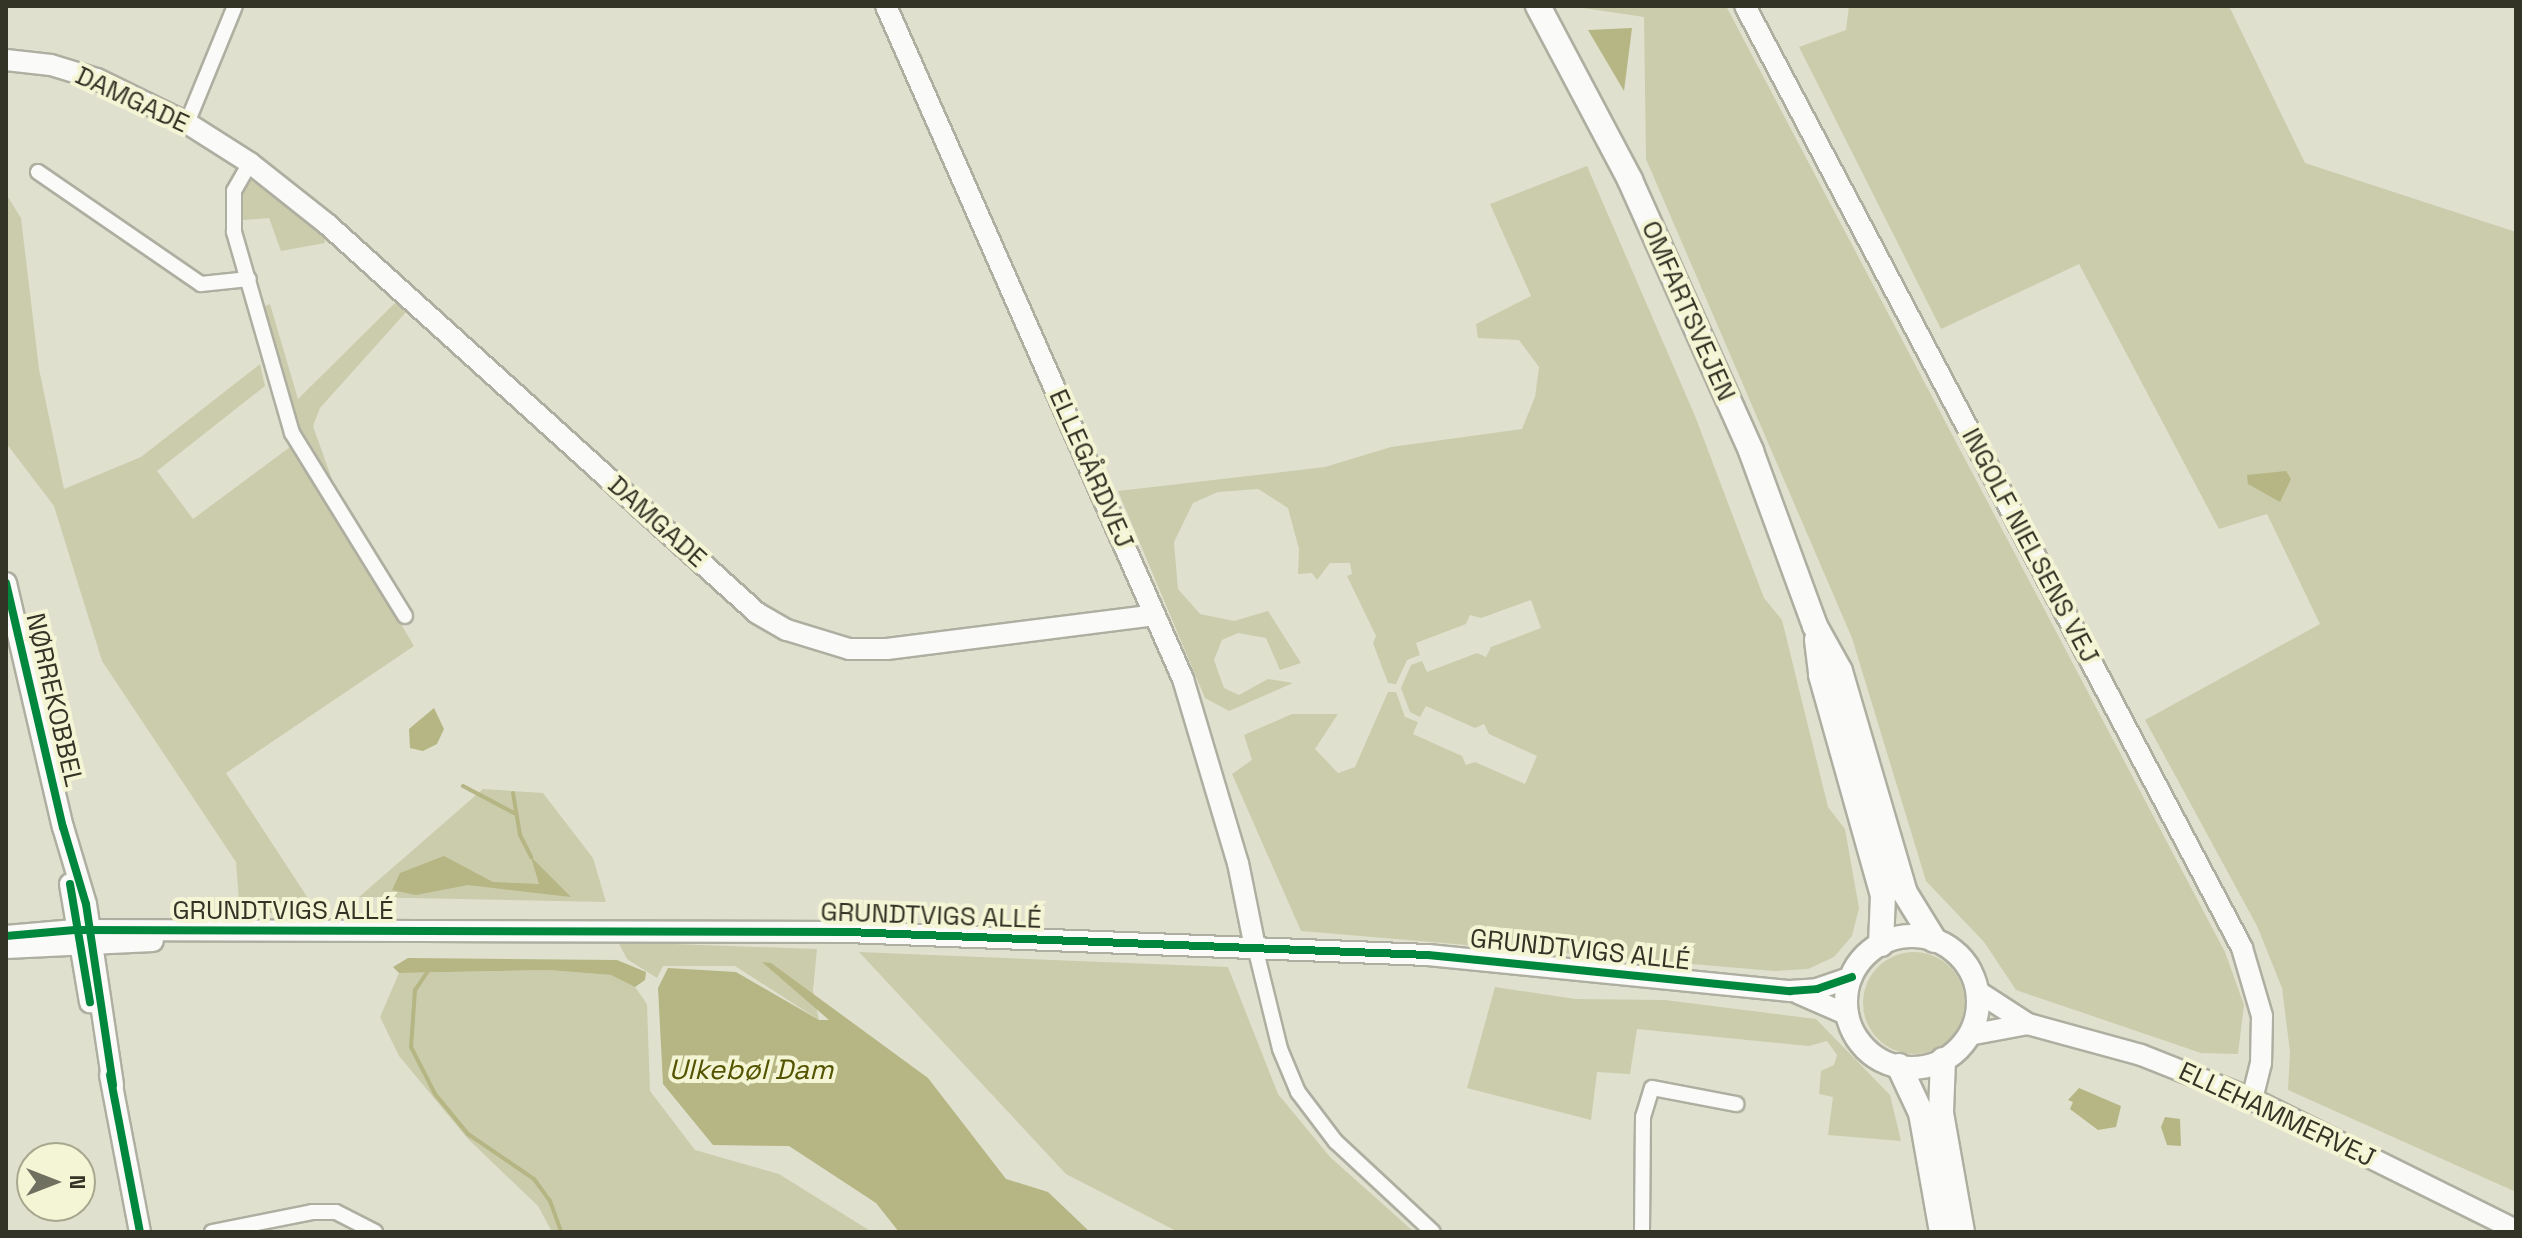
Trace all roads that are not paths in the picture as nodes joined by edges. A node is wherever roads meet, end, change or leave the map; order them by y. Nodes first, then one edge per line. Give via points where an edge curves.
1 (235, 6) edge
2 (886, 6) edge
3 (1538, 6) edge
4 (1745, 6) edge
5 (6, 60) edge
6 (187, 123) junction
7 (250, 163) junction
8 (38, 172) dead end
9 (249, 279) junction
10 (6, 583) edge
11 (1155, 615) junction
12 (405, 616) dead end
13 (1815, 626) junction
14 (6, 936) edge
15 (84, 939) junction
16 (1934, 940) junction
17 (1881, 944) junction
18 (1255, 947) junction
19 (6, 948) edge
20 (1852, 977) junction
21 (1790, 991) junction
22 (1977, 991) junction
23 (1848, 1015) junction
24 (2028, 1024) junction
25 (1969, 1035) junction
26 (1943, 1060) junction
27 (1899, 1066) junction
28 (2252, 1099) junction
29 (1736, 1104) dead end
30 (236, 1230) edge
31 (2516, 1230) edge
32 (140, 1232) edge
33 (212, 1232) edge
34 (375, 1232) edge
35 (1433, 1232) edge
36 (1642, 1232) edge
37 (1942, 1232) edge
38 (1962, 1232) edge

1 - 6 street
2 - 11 street, ELLEGÅRDVEJ
3 - 13 highway, OMFARTSVEJEN via 1630,180 1751,451
4 - 28 street, INGOLF NIELSENS VEJ via 2242,948 2262,1016 2261,1063
5 - 6 street, DAMGADE via 51,65 97,79
6 - 7 street, DAMGADE
7 - 9 street via 234,191 231,209
7 - 11 street, DAMGADE via 327,224 757,613 787,630 849,649 887,649
8 - 9 street via 201,284
9 - 12 street via 292,433
10 - 15 street, NØRREKOBBEL
11 - 18 street, ELLEGÅRDVEJ via 1203,737
13 - 16 highway, OMFARTSVEJEN via 1840,671 1905,893
13 - 17 highway, OMFARTSVEJEN via 1821,675 1883,895
14 - 15 street, GRUNDTVIGS ALLÉ
15 - 18 street, GRUNDTVIGS ALLÉ via 248,931 848,932
15 - 19 street, GRUNDTVIGS ALLÉ
15 - 32 street, NØRREKOBBEL
16 - 17 main road via 1902,937
16 - 22 main road via 1966,963
17 - 20 main road
18 - 21 street, GRUNDTVIGS ALLÉ via 1428,955
18 - 35 street via 1280,1049 1298,1092 1336,1142
20 - 21 street, GRUNDTVIGS ALLÉ
20 - 23 main road
21 - 23 street, GRUNDTVIGS ALLÉ
22 - 24 street, ELLEHAMMERVEJ
22 - 25 main road
23 - 27 main road via 1870,1052
24 - 25 street, ELLEHAMMERVEJ
24 - 28 street, ELLEHAMMERVEJ via 2141,1055
25 - 26 main road
26 - 27 main road
26 - 38 highway via 1941,1113
27 - 37 highway via 1921,1113
28 - 31 street, ELLEHAMMERVEJ
29 - 36 street via 1652,1088 1643,1117
30 - 33 street
30 - 34 street via 336,1212

